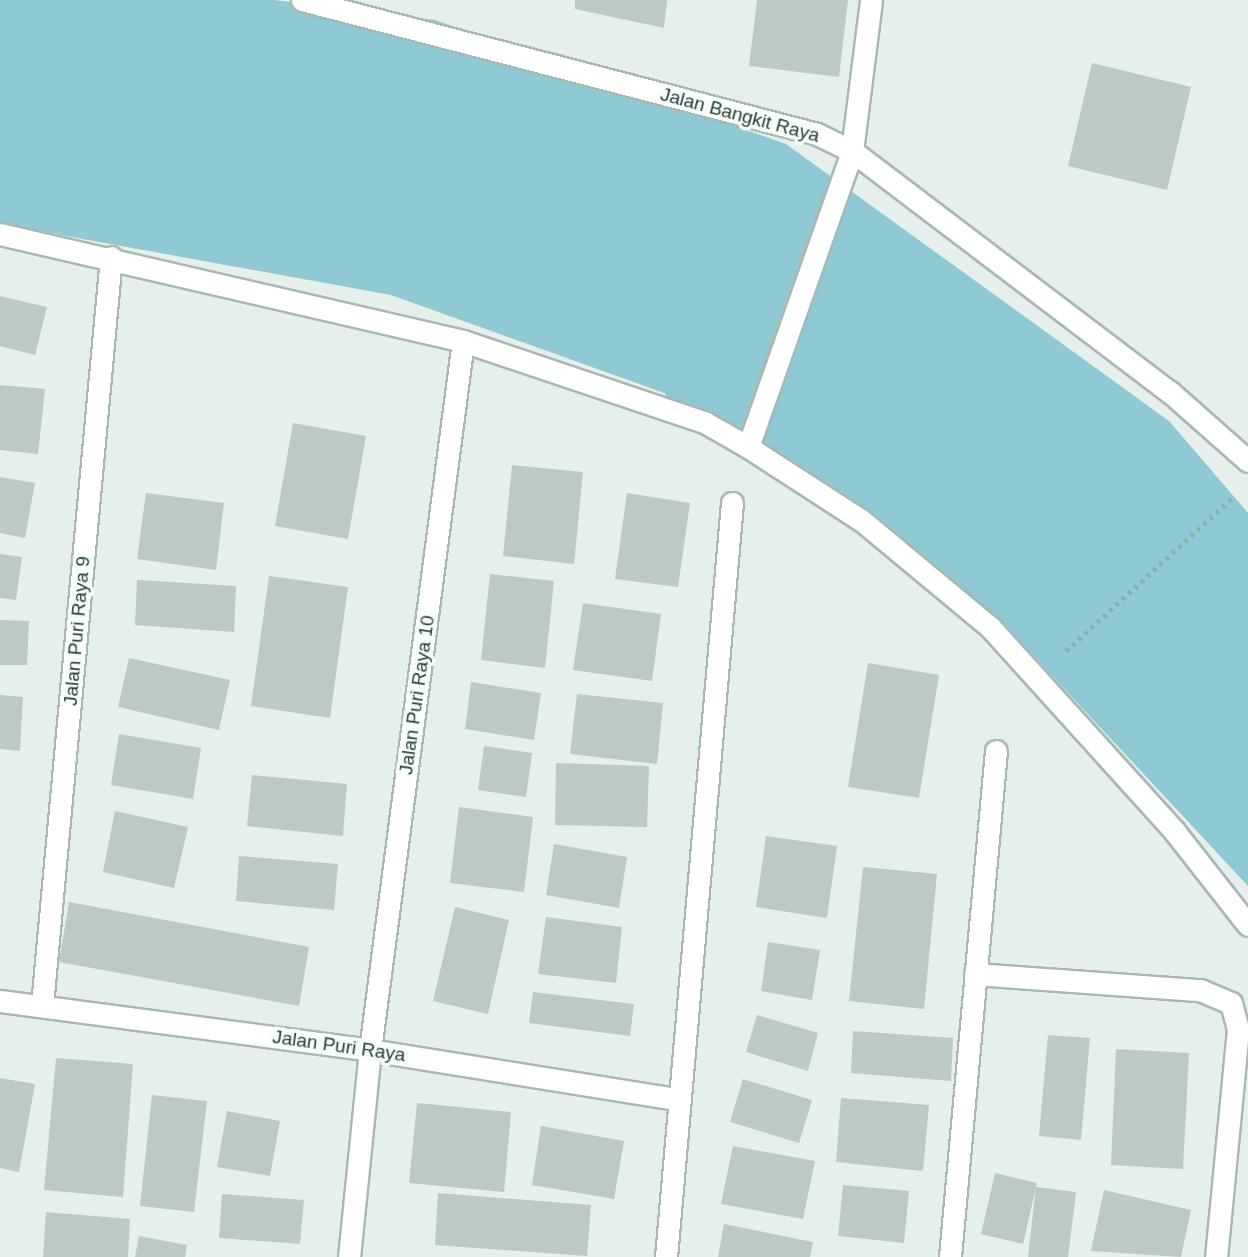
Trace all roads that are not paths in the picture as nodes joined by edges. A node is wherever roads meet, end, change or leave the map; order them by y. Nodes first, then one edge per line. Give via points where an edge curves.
1 (302, 0) edge
2 (871, 0) edge
3 (852, 151) junction
4 (0, 234) edge
5 (111, 257) junction
6 (463, 341) junction
7 (750, 440) junction
8 (1248, 461) edge
9 (732, 503) dead end
10 (996, 751) dead end
11 (1248, 925) edge
12 (975, 975) junction
13 (0, 1002) edge
14 (42, 1005) junction
15 (370, 1050) junction
16 (677, 1099) junction
17 (349, 1257) edge
18 (666, 1257) edge
19 (950, 1257) edge
20 (1216, 1257) edge

1 - 3 street, Jalan Bangkit Raya via 817,134
2 - 3 street
3 - 7 street
3 - 8 street, Jalan Bangkit Raya via 1170,392
4 - 5 street
5 - 6 street
5 - 14 street, Jalan Puri Raya 9
6 - 7 street
6 - 15 street, Jalan Puri Raya 10
7 - 11 street via 861,520 981,618 1175,832
9 - 16 street
10 - 12 street
12 - 19 street
12 - 20 street via 1200,990 1231,1003 1238,1029
13 - 14 street, Jalan Puri Raya
14 - 15 street, Jalan Puri Raya
15 - 16 street, Jalan Puri Raya
15 - 17 street, Jalan Puri Raya 10
16 - 18 street

